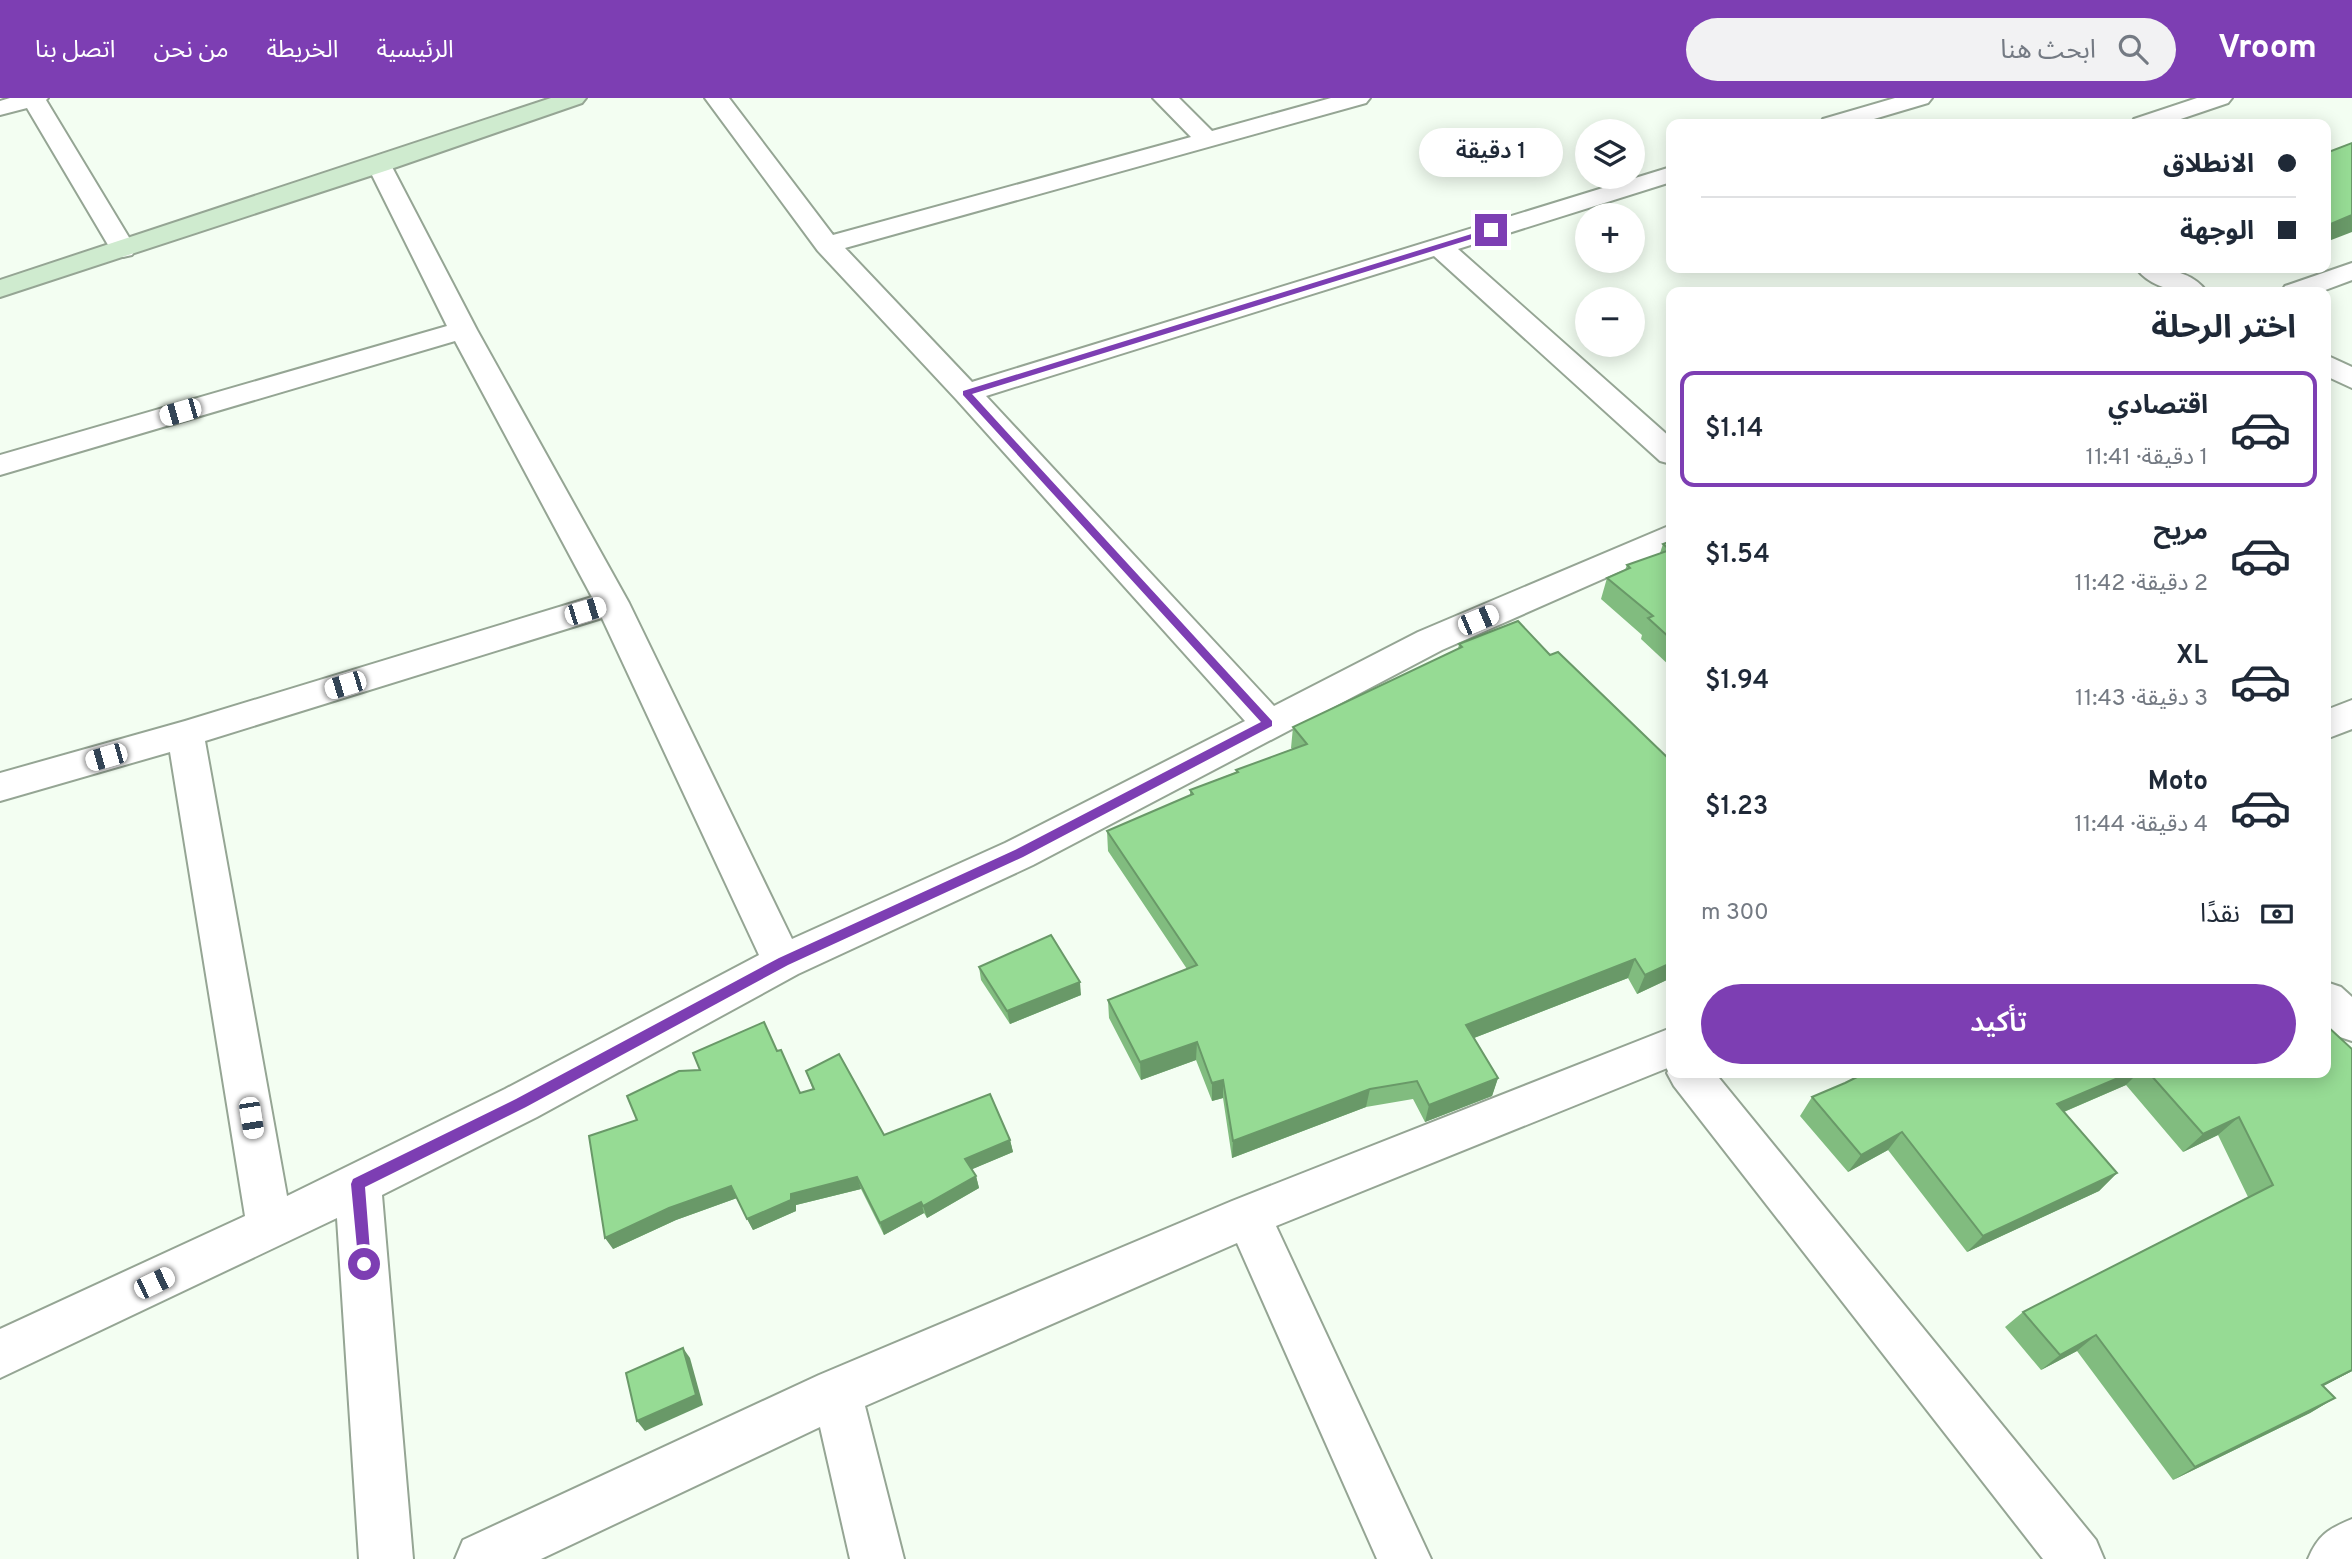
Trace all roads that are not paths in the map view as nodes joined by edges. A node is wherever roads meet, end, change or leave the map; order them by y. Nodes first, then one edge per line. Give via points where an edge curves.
1 (34, 98) edge
2 (574, 98) edge
3 (717, 98) edge
4 (1165, 98) edge
5 (1358, 98) edge
6 (1851, 98) edge
7 (1920, 98) edge
8 (2220, 98) edge
9 (0, 108) edge
10 (1875, 111) junction
11 (1849, 119) edge
12 (1889, 119) edge
13 (2158, 119) edge
14 (1206, 138) junction
15 (379, 165) junction
16 (1666, 176) edge
17 (827, 245) junction
18 (1439, 246) junction
19 (123, 248) junction
20 (2352, 271) edge
21 (2159, 273) edge
22 (2184, 287) edge
23 (2309, 287) edge
24 (0, 289) edge
25 (463, 330) junction
26 (2331, 368) edge
27 (2352, 379) edge
28 (966, 393) junction
29 (1666, 450) edge
30 (0, 465) edge
31 (1666, 538) edge
32 (612, 603) junction
33 (1268, 723) junction
34 (186, 734) junction
35 (0, 787) edge
36 (783, 962) junction
37 (2331, 1004) edge
38 (2352, 1023) edge
39 (1666, 1058) edge
40 (1693, 1078) edge
41 (358, 1184) junction
42 (1248, 1216) junction
43 (270, 1228) junction
44 (0, 1354) edge
45 (837, 1394) junction
46 (2352, 1546) edge
47 (386, 1559) edge
48 (482, 1559) edge
49 (877, 1559) edge
50 (1404, 1559) edge
51 (2077, 1559) edge
52 (2335, 1559) edge

1 - 9 street
1 - 19 street
2 - 15 street
3 - 17 street
4 - 14 street
5 - 14 street
6 - 10 street
7 - 10 street
8 - 13 street
10 - 11 street
10 - 12 street
14 - 17 street
15 - 19 street
15 - 25 street
16 - 18 street
17 - 28 street
18 - 28 street
18 - 29 street
19 - 24 street
20 - 23 street
21 - 22 street
25 - 30 street
25 - 32 street
26 - 27 street
28 - 33 street
31 - 33 street via 1430,641
32 - 34 street
32 - 36 street
33 - 36 street via 1019,854
34 - 35 street
34 - 43 street
36 - 41 street via 521,1103
37 - 38 street
39 - 42 street
40 - 51 street
41 - 43 street
41 - 47 street
42 - 45 street
42 - 50 street
43 - 44 street
45 - 48 street
45 - 49 street
46 - 52 street

